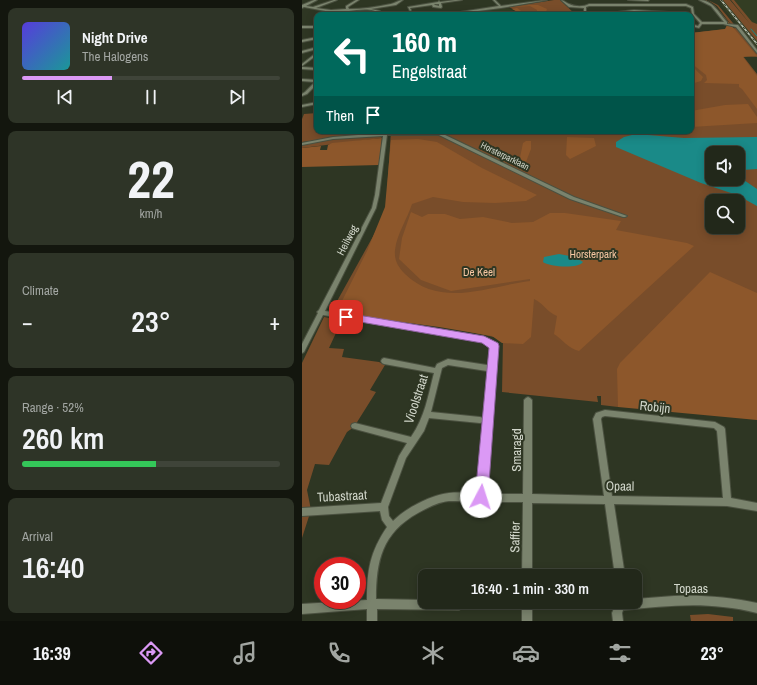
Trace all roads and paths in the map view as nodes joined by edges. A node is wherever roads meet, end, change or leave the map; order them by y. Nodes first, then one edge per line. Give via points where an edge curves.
1 (311, 0) edge
2 (316, 0) edge
3 (336, 0) edge
4 (358, 0) edge
5 (368, 0) edge
6 (373, 0) edge
7 (402, 0) edge
8 (461, 0) edge
9 (494, 0) edge
10 (546, 0) edge
11 (569, 0) edge
12 (629, 0) edge
13 (633, 0) edge
14 (637, 0) edge
15 (648, 0) edge
16 (700, 0) edge
17 (426, 1) edge
18 (563, 1) edge
19 (439, 2) junction
20 (433, 3) edge
21 (395, 4) junction
22 (462, 4) dead end
23 (633, 5) junction
24 (302, 6) edge
25 (403, 6) dead end
26 (639, 6) junction
27 (664, 6) junction
28 (500, 7) junction
29 (585, 7) junction
30 (311, 9) junction
31 (368, 9) junction
32 (347, 10) junction
33 (406, 10) dead end
34 (470, 11) junction
35 (480, 11) junction
36 (379, 12) edge
37 (463, 12) edge
38 (466, 12) edge
39 (475, 12) edge
40 (585, 12) edge
41 (622, 12) edge
42 (646, 12) edge
43 (668, 12) edge
44 (693, 12) edge
45 (694, 14) edge
46 (302, 23) edge
47 (701, 23) junction
48 (724, 24) junction
49 (314, 25) edge
50 (314, 26) edge
51 (302, 27) edge
52 (694, 27) edge
53 (314, 39) edge
54 (302, 41) edge
55 (307, 47) dead end
56 (312, 49) joint
57 (302, 52) edge
58 (757, 52) edge
59 (314, 56) edge
60 (314, 64) edge
61 (302, 65) edge
62 (314, 67) edge
63 (302, 80) edge
64 (314, 82) edge
65 (314, 85) edge
66 (302, 94) edge
67 (314, 104) edge
68 (302, 106) edge
69 (375, 134) edge
70 (384, 134) edge
71 (440, 134) edge
72 (302, 144) edge
73 (625, 216) dead end
74 (320, 312) junction
75 (302, 350) edge
76 (384, 361) dead end
77 (487, 368) dead end
78 (438, 371) junction
79 (528, 400) dead end
80 (427, 415) junction
81 (480, 420) dead end
82 (355, 426) dead end
83 (412, 441) junction
84 (481, 497) junction
85 (529, 499) junction
86 (608, 499) junction
87 (728, 502) junction
88 (384, 507) junction
89 (757, 507) edge
90 (302, 512) edge
91 (392, 527) junction
92 (527, 569) edge
93 (619, 569) edge
94 (642, 602) edge
95 (372, 604) junction
96 (418, 605) edge
97 (757, 608) edge
98 (302, 609) edge
99 (527, 609) edge
100 (618, 609) edge
101 (372, 621) edge
102 (527, 621) edge
103 (618, 621) edge

1 - 2 street
2 - 24 street
3 - 30 street
4 - 32 street via 348,6
5 - 6 street
7 - 21 street
8 - 19 street
8 - 22 street
9 - 28 street
10 - 28 street
11 - 18 street
12 - 13 street
13 - 14 street
13 - 23 street
14 - 15 street
14 - 26 street
16 - 48 street via 712,5
17 - 20 street
18 - 29 street via 570,6
19 - 20 street
19 - 20 street via 441,7 434,6
20 - 33 street via 409,7 412,9
21 - 25 street
21 - 31 street
23 - 26 street
23 - 29 street
24 - 30 street
26 - 27 street
27 - 43 street
27 - 44 street via 688,6
28 - 35 street
29 - 40 street
30 - 32 street
31 - 32 street
31 - 36 street
34 - 35 street
34 - 37 street
34 - 38 street
35 - 39 street
41 - 42 street
45 - 47 street
46 - 49 street
47 - 48 street
47 - 52 street via 699,27
48 - 58 street via 738,27
50 - 51 street
53 - 54 street
55 - 56 street
56 - 57 street
59 - 61 street
60 - 61 street
61 - 62 street
63 - 64 street
65 - 66 street
67 - 68 street
69 - 72 street, Horsterparklaan
70 - 74 street, Heilweg via 374,208
71 - 73 street, Horsterparklaan via 572,198
74 - 75 street, Heilweg
74 - 84 street via 484,340 494,346
76 - 78 street
77 - 78 street, Vioolstraat via 448,362 439,366
78 - 80 street, Vioolstraat
79 - 85 street, Smaragd
80 - 81 street
80 - 83 street, Vioolstraat
82 - 83 street
83 - 88 street, Vioolstraat via 403,456
84 - 85 street, Opaal
84 - 91 street, Opaal via 448,497 433,500 418,507
85 - 86 street, Opaal
85 - 92 street, Saffier
86 - 87 street, Opaal
86 - 87 street, Robijn via 597,419 605,413 715,425 721,429
86 - 93 street
87 - 89 street, Opaal
88 - 90 street, Tubastraat
88 - 91 street via 385,517
91 - 95 street via 373,569
94 - 97 street, Topaas via 697,599
95 - 96 street
95 - 98 street
95 - 101 street
99 - 102 street
100 - 103 street

